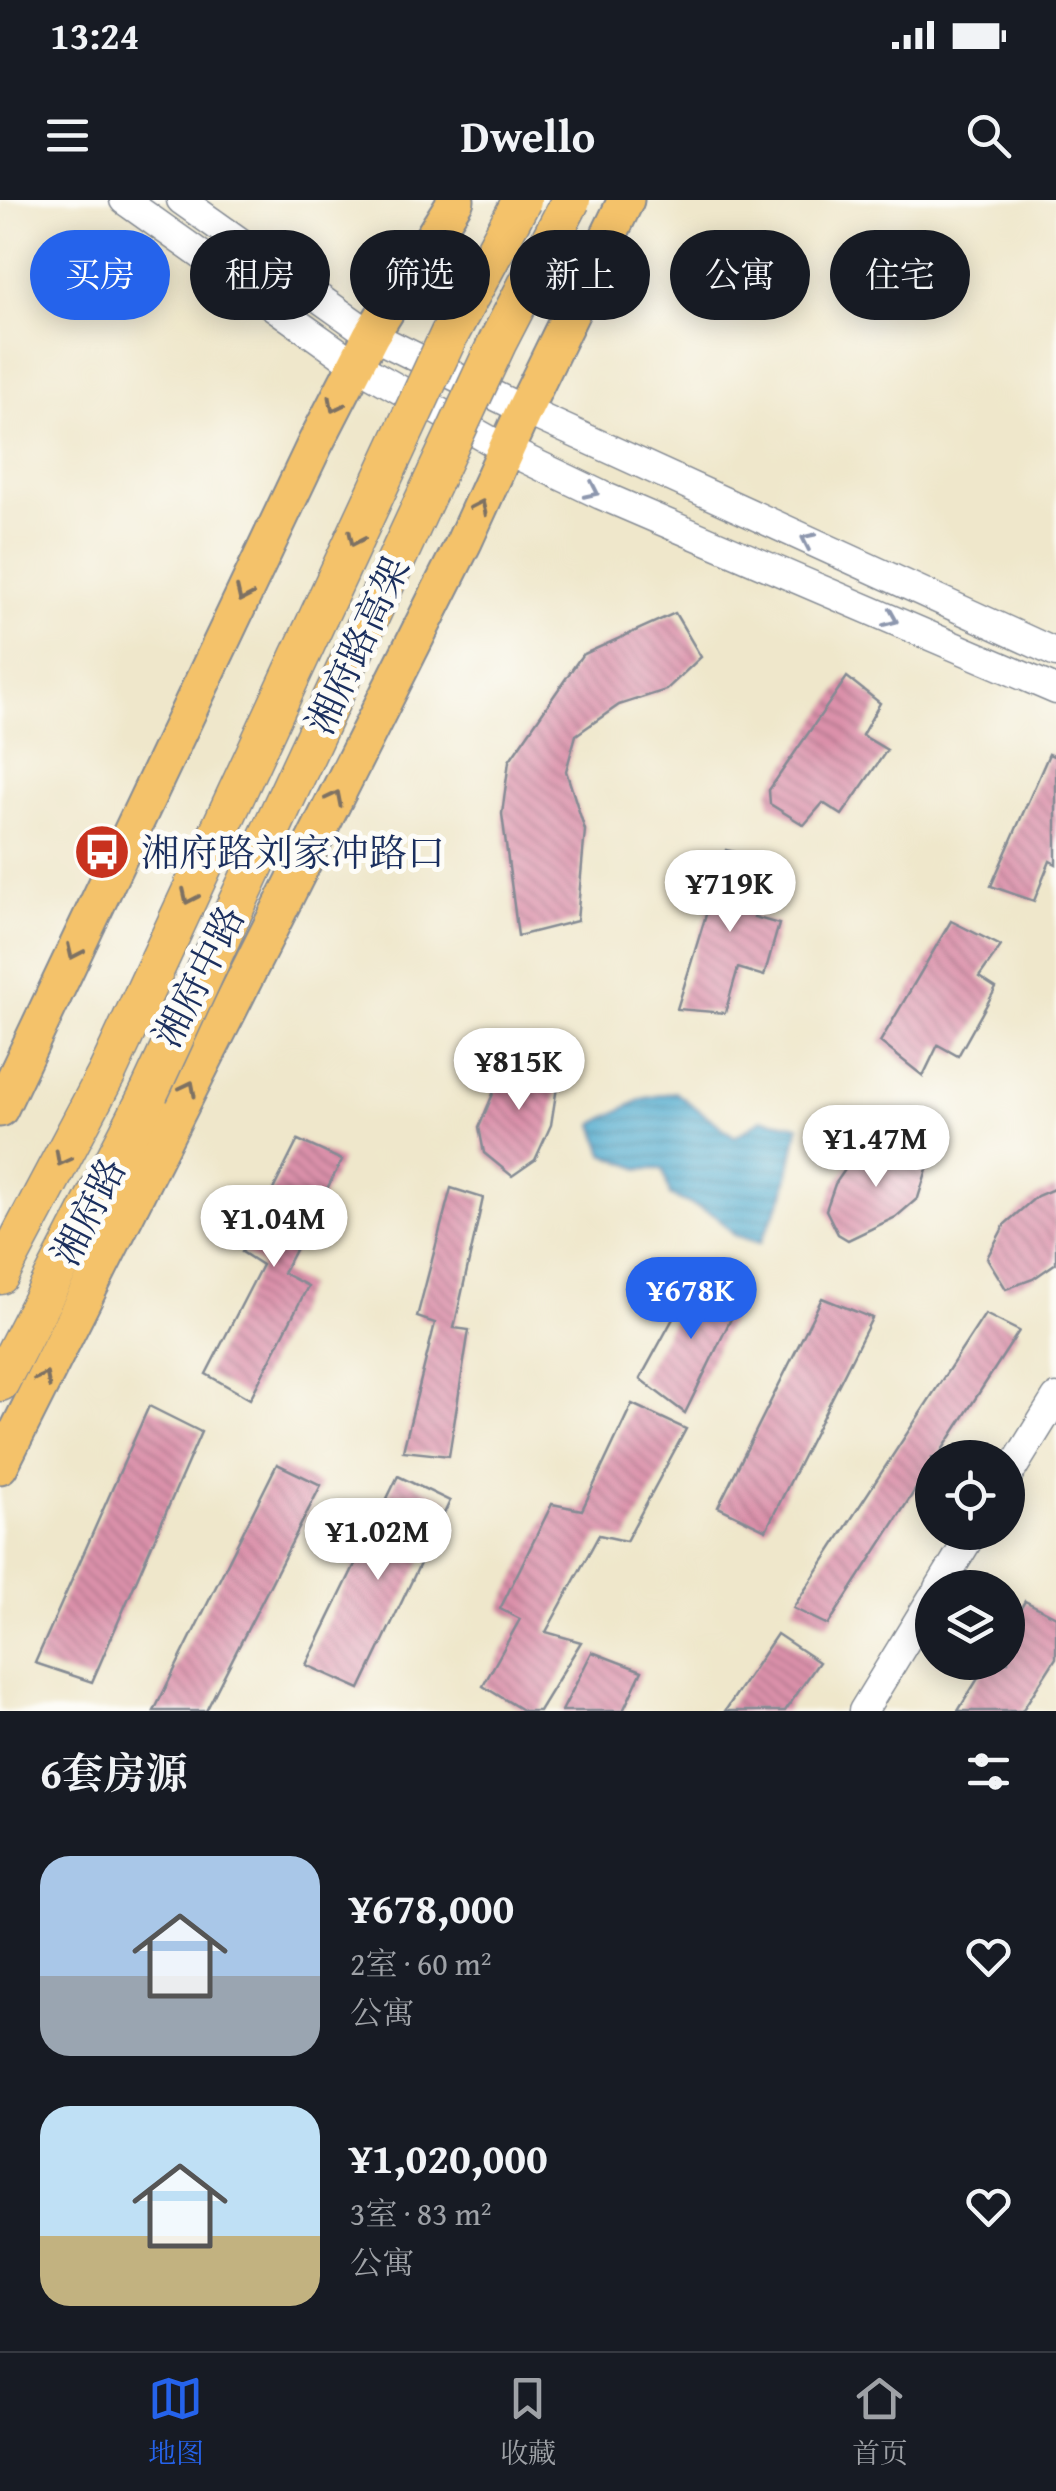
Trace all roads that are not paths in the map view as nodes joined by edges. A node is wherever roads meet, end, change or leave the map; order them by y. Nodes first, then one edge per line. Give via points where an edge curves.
1 (124, 200) edge
2 (182, 200) edge
3 (456, 200) edge
4 (522, 200) edge
5 (572, 200) edge
6 (626, 200) edge
7 (642, 200) edge
8 (612, 230) edge
9 (621, 230) edge
10 (568, 320) edge
11 (363, 350) junction
12 (524, 410) junction
13 (507, 450) junction
14 (1056, 653) edge
15 (1056, 690) edge
16 (107, 1073) joint
17 (149, 1094) joint
18 (0, 1108) edge
19 (0, 1276) edge
20 (0, 1382) edge
21 (1056, 1398) edge
22 (1025, 1448) edge
23 (0, 1466) edge
24 (915, 1626) edge
25 (863, 1711) edge

1 - 11 street
2 - 11 street
3 - 11 main road
4 -> 16 highway, 湘府路高架, bridge via 449,335
5 - 17 highway, 湘府路高架, bridge via 497,344
6 - 8 main road, 湘府中路
7 - 9 street
10 - 12 main road, 湘府中路
11 - 12 street
11 - 13 street
11 -> 18 main road
12 - 13 main road, 湘府中路
14 -> 12 street
13 -> 15 street
23 -> 13 main road, 湘府中路
16 -> 19 highway, 湘府路
17 - 20 highway, 湘府路
21 - 22 street
24 - 25 street

